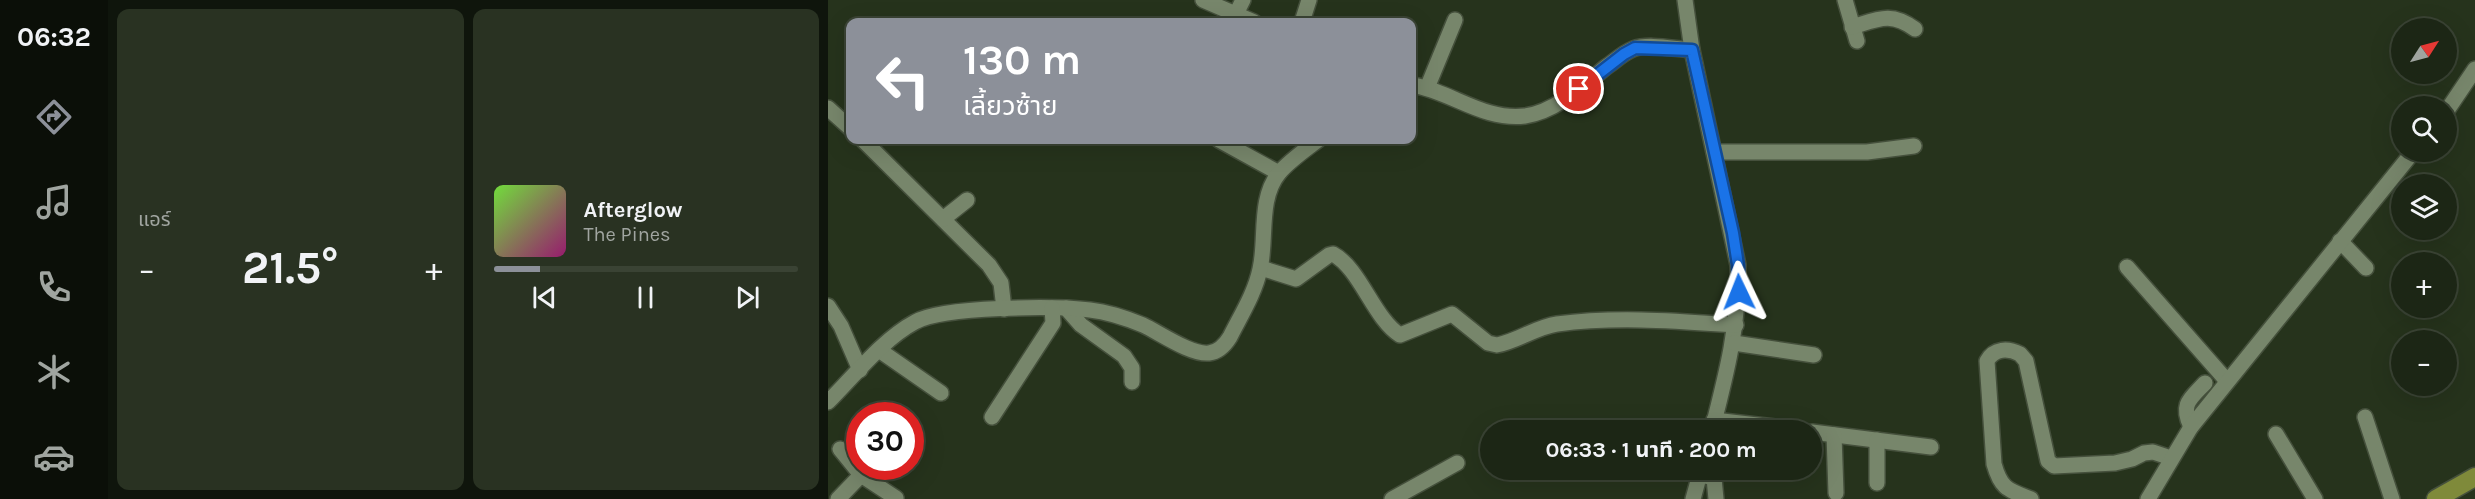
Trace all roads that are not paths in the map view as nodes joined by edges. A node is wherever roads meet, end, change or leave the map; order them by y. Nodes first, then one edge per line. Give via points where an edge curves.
1 (1203, 0) edge
2 (1309, 0) edge
3 (1685, 0) edge
4 (1845, 0) edge
5 (1239, 7) edge
6 (1250, 18) edge
7 (1303, 18) edge
8 (1455, 20) dead end
9 (1915, 28) dead end
10 (1692, 50) junction
11 (2475, 69) edge
12 (1416, 86) edge
13 (1427, 88) junction
14 (2457, 96) edge
15 (828, 108) edge
16 (846, 124) edge
17 (867, 144) edge
18 (1226, 144) edge
19 (1313, 144) edge
20 (1914, 146) dead end
21 (1714, 152) junction
22 (2405, 162) edge
23 (1279, 173) junction
24 (967, 200) dead end
25 (944, 219) junction
26 (2340, 241) junction
27 (1261, 267) junction
28 (2127, 267) dead end
29 (2366, 268) dead end
30 (828, 306) edge
31 (1005, 309) junction
32 (1057, 313) junction
33 (1736, 325) junction
34 (1734, 343) junction
35 (879, 350) junction
36 (1814, 355) dead end
37 (860, 370) junction
38 (2227, 381) junction
39 (1132, 382) dead end
40 (2205, 382) dead end
41 (941, 393) dead end
42 (828, 402) edge
43 (992, 417) dead end
44 (2365, 417) dead end
45 (1714, 420) edge
46 (2191, 427) junction
47 (1822, 433) edge
48 (2276, 434) dead end
49 (1834, 435) junction
50 (1877, 440) junction
51 (1931, 447) dead end
52 (840, 449) dead end
53 (846, 456) edge
54 (2171, 458) junction
55 (1457, 463) dead end
56 (2474, 477) edge
57 (856, 480) edge
58 (869, 480) edge
59 (1698, 480) edge
60 (1714, 480) edge
61 (1877, 483) dead end
62 (1836, 493) dead end
63 (896, 498) edge
64 (838, 499) edge
65 (1392, 499) edge
66 (1693, 499) edge
67 (1716, 499) edge
68 (2031, 499) edge
69 (2148, 499) edge
70 (2315, 499) edge
71 (2392, 499) edge
72 (2436, 499) edge

1 - 5 street
2 - 7 street
3 - 10 street
4 - 9 street via 1855,34 1886,17 1899,18
5 - 6 street
8 - 13 street
10 - 13 street via 1635,48 1552,106 1523,116 1479,110
10 - 21 street
11 - 14 street
12 - 13 street
15 - 16 street
17 - 25 street
18 - 23 street
19 - 23 street
20 - 21 street via 1867,152
21 - 33 street via 1738,265
22 - 26 street
23 - 27 street via 1266,208
24 - 25 street
25 - 31 street via 994,272
26 - 29 street
26 - 38 street
27 - 32 street via 1225,346 1216,351 1192,349 1116,315 1092,310
27 - 33 street via 1296,279 1333,254 1400,335 1452,314 1488,343 1497,345 1556,324 1629,320
28 - 38 street
30 - 37 street
31 - 32 street
31 - 35 street via 939,314 916,321
32 - 39 street via 1124,356 1132,368
32 - 43 street
33 - 34 street
34 - 36 street
34 - 45 street
35 - 37 street
35 - 41 street
37 - 42 street
38 - 46 street
40 - 46 street via 2186,407
44 - 71 street
46 - 54 street
47 - 49 street
48 - 70 street
49 - 50 street
49 - 62 street
50 - 51 street
50 - 61 street
52 - 53 street
54 - 68 street via 2153,452 2115,463 2054,466 2048,461 2026,361 2020,354 2002,350 1990,355 1987,361 1994,464 2003,487
54 - 69 street
55 - 65 street
56 - 72 main road
57 - 64 street
58 - 63 street
59 - 66 street
60 - 67 street

